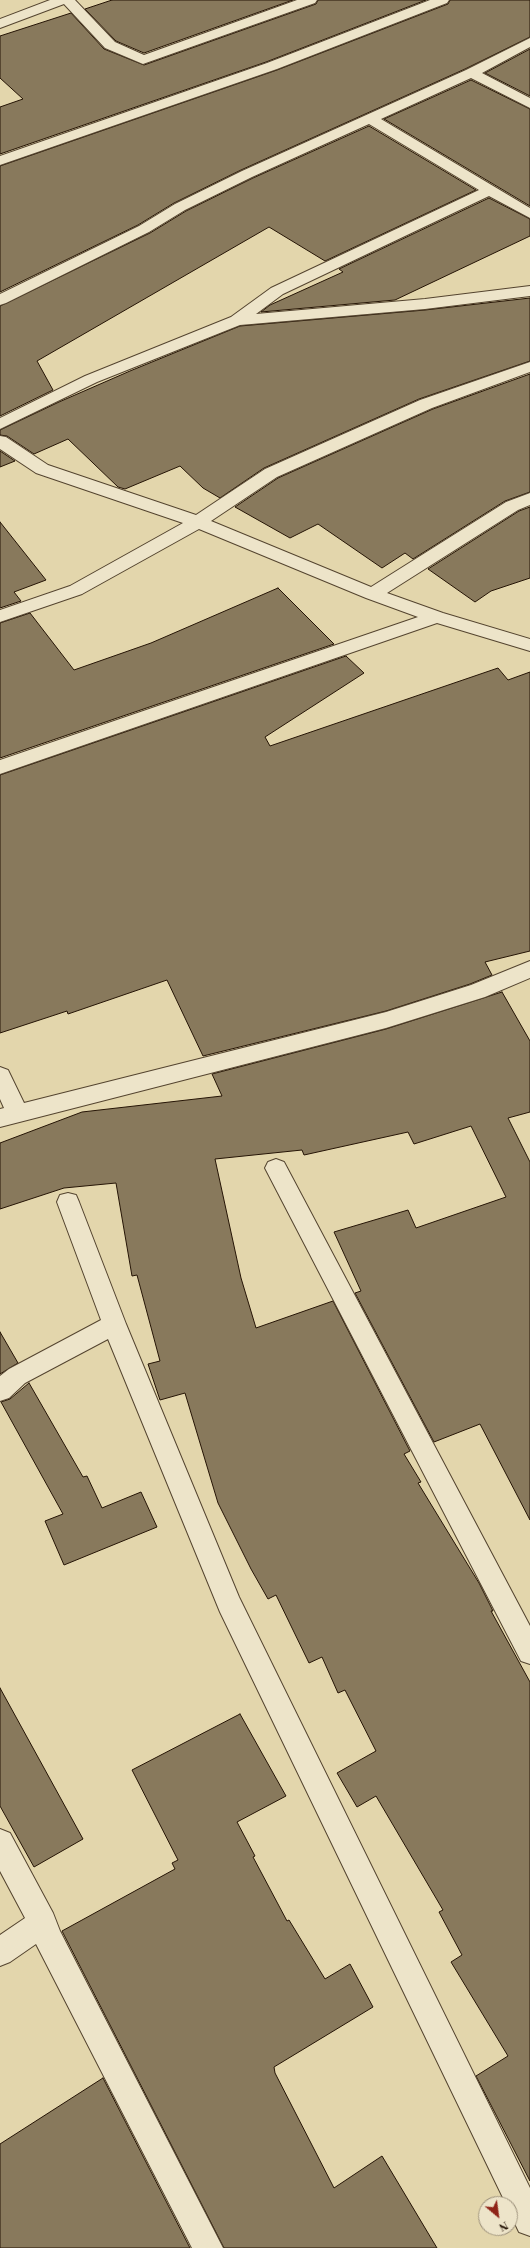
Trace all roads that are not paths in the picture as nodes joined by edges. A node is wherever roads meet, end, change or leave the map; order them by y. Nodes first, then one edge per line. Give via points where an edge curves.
1 (62, 0) edge
2 (68, 0) edge
3 (310, 0) edge
4 (442, 0) edge
5 (0, 24) edge
6 (530, 42) edge
7 (471, 73) junction
8 (530, 104) edge
9 (369, 118) junction
10 (0, 161) edge
11 (490, 190) junction
12 (530, 214) edge
13 (530, 291) edge
14 (0, 300) edge
15 (237, 320) junction
16 (530, 367) edge
17 (0, 424) edge
18 (0, 441) edge
19 (0, 459) edge
20 (42, 469) junction
21 (530, 498) edge
22 (198, 522) junction
23 (372, 594) junction
24 (0, 616) edge
25 (437, 617) junction
26 (530, 645) edge
27 (0, 767) edge
28 (530, 969) edge
29 (0, 1076) edge
30 (9, 1116) edge
31 (276, 1168) dead end
32 (68, 1202) dead end
33 (114, 1324) junction
34 (0, 1390) edge
35 (530, 1652) edge
36 (0, 1843) edge
37 (43, 1923) junction
38 (0, 1952) edge
39 (530, 2221) edge
40 (208, 2248) edge

1 - 5 street
2 - 3 street via 110,45 143,60
4 - 10 street via 272,66
6 - 7 street
7 - 8 street
7 - 9 street
9 - 11 street
9 - 14 street via 180,207 144,229
11 - 12 street
11 - 15 street via 277,291
13 - 15 street via 425,304
15 - 17 street via 90,379
16 - 22 street via 426,404 278,470
18 - 20 street
19 - 20 street
20 - 22 street
21 - 23 street via 512,506
22 - 23 street
22 - 24 street via 76,590
23 - 25 street
25 - 26 street
25 - 27 street
28 - 30 street via 478,991 386,1020
29 - 30 street
31 - 35 street
32 - 33 street
33 - 34 street via 17,1376
33 - 39 street via 229,1603
36 - 37 street
37 - 38 street
37 - 40 street via 47,1936

